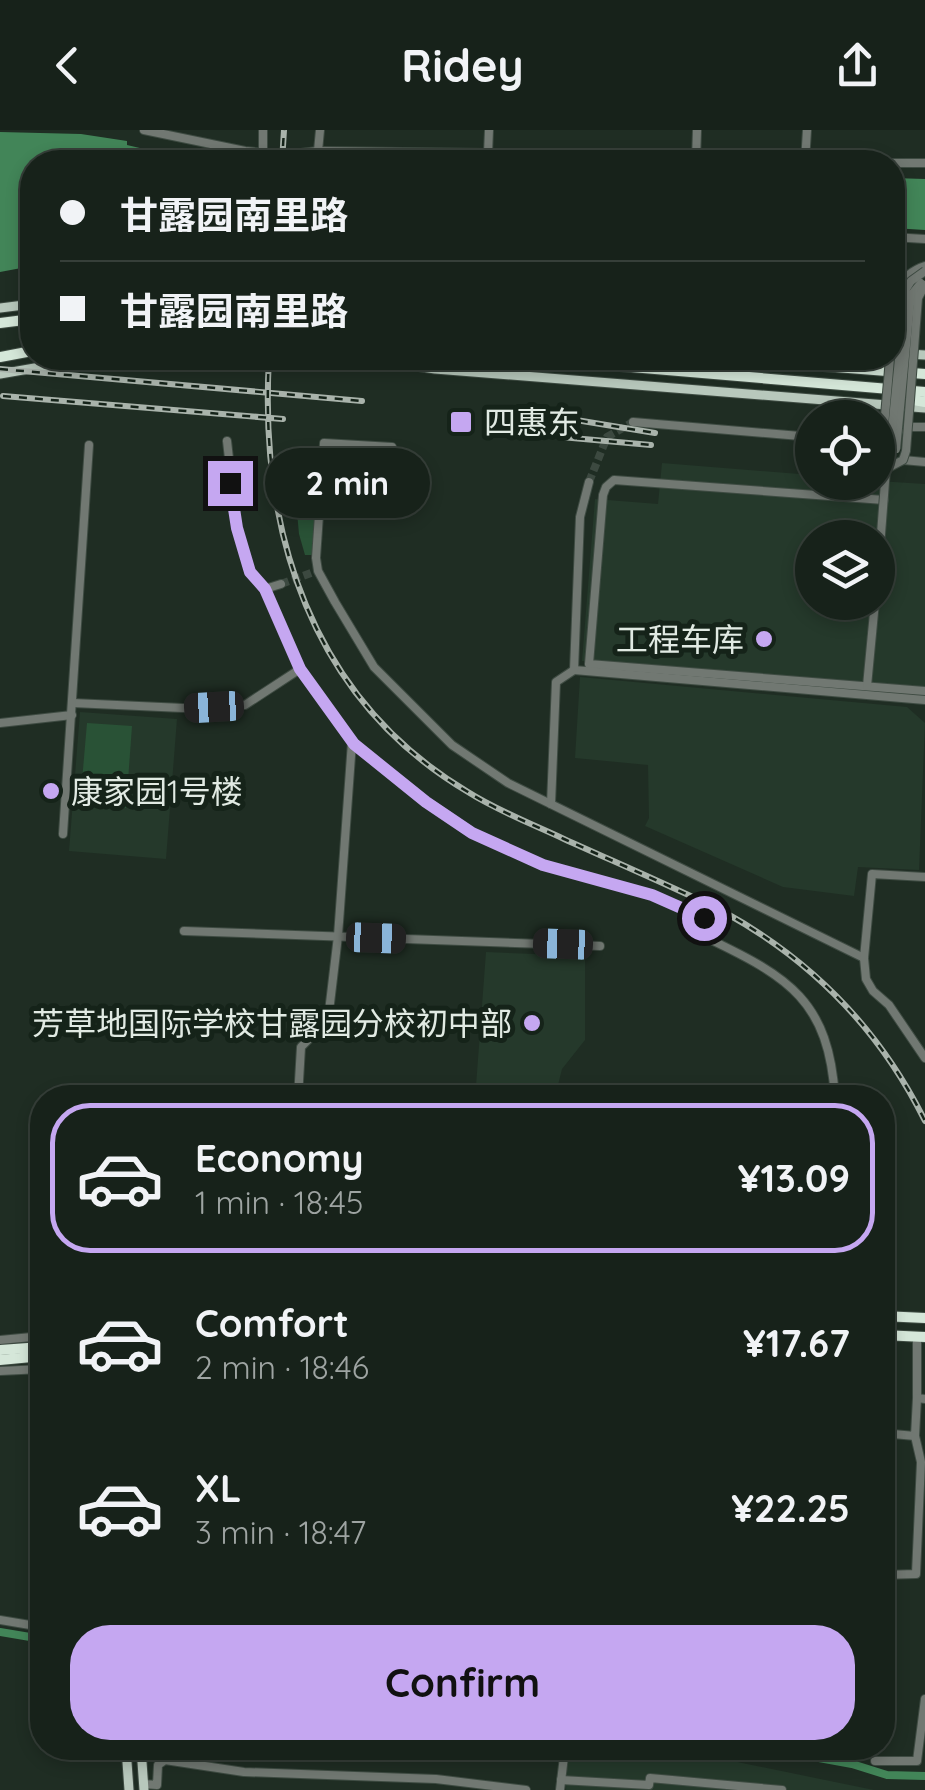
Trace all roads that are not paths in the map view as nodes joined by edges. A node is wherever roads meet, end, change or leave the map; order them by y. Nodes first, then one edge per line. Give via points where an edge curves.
1 (144, 130) edge
2 (152, 131) edge
3 (236, 150) edge
4 (925, 268) edge
5 (925, 283) edge
6 (905, 298) edge
7 (905, 353) edge
8 (435, 370) edge
9 (662, 370) edge
10 (876, 370) edge
11 (891, 370) edge
12 (897, 370) edge
13 (903, 370) edge
14 (925, 374) edge
15 (801, 382) junction
16 (925, 392) edge
17 (816, 400) edge
18 (890, 400) edge
19 (894, 400) edge
20 (895, 404) edge
21 (925, 405) edge
22 (633, 422) dead end
23 (925, 426) edge
24 (897, 431) junction
25 (795, 436) edge
26 (895, 436) edge
27 (227, 440) dead end
28 (89, 445) dead end
29 (392, 447) dead end
30 (905, 456) junction
31 (925, 462) edge
32 (895, 463) edge
33 (589, 482) tunnel mouth
34 (795, 493) edge
35 (884, 500) edge
36 (882, 520) edge
37 (281, 584) tunnel mouth
38 (265, 589) junction
39 (873, 620) edge
40 (300, 669) junction
41 (574, 670) junction
42 (867, 686) junction
43 (925, 691) edge
44 (925, 700) edge
45 (73, 703) junction
46 (72, 715) junction
47 (0, 723) edge
48 (352, 742) junction
49 (551, 804) junction
50 (63, 834) dead end
51 (925, 877) edge
52 (184, 931) dead end
53 (338, 936) junction
54 (600, 946) dead end
55 (864, 958) junction
56 (925, 1058) edge
57 (299, 1085) edge
58 (833, 1085) edge
59 (895, 1317) edge
60 (925, 1318) edge
61 (895, 1335) edge
62 (921, 1336) edge
63 (30, 1337) edge
64 (0, 1340) edge
65 (30, 1348) edge
66 (0, 1350) edge
67 (30, 1357) edge
68 (0, 1360) edge
69 (30, 1369) edge
70 (0, 1372) edge
71 (921, 1398) edge
72 (895, 1434) edge
73 (916, 1436) junction
74 (895, 1574) edge
75 (0, 1620) edge
76 (30, 1624) edge
77 (925, 1699) edge
78 (127, 1760) edge
79 (143, 1760) edge
80 (563, 1760) edge
81 (876, 1761) dead end
82 (560, 1785) edge
83 (144, 1787) edge
84 (651, 1788) edge
85 (129, 1790) edge
86 (526, 1790) edge
87 (782, 1790) edge

1 - 2 street
2 - 3 street
4 - 6 street, bridge via 911,280
5 - 7 street, bridge via 910,304
5 - 30 street, bridge via 918,298
8 - 17 main road
9 - 15 highway
10 - 14 highway
11 - 18 street, bridge
12 - 19 street, bridge
13 - 24 street, bridge
15 - 16 highway
15 - 21 highway
20 - 21 main road
22 - 25 street
23 - 24 street, bridge
24 - 26 street, bridge
27 - 38 street via 237,528 250,572
28 - 45 street
29 - 49 street via 324,443 314,572 394,690 452,745
30 - 31 street
30 - 32 street, bridge
33 - 41 street via 580,517
34 - 42 street via 614,480 603,495 589,664
35 - 36 street, bridge
37 - 38 street
38 - 40 street
39 - 42 street
40 - 45 street via 245,705
40 - 48 street
41 - 44 street
41 - 49 street via 556,682
42 - 43 street
45 - 46 street
46 - 47 street
46 - 50 street
48 - 53 street
48 - 58 street via 472,833 543,865 652,895 704,918 708,938 781,978 815,1014 828,1040
49 - 55 street
51 - 55 street via 872,874
52 - 53 street
53 - 54 street
53 - 57 street via 328,1020 301,1046
55 - 56 street via 873,991
59 - 60 highway
61 - 62 highway
62 - 71 street
63 - 64 street
65 - 66 highway
67 - 68 highway
69 - 70 street
71 - 73 street
72 - 73 street
73 - 74 street via 916,1574
75 - 76 street
77 - 81 street via 917,1762
78 - 85 main road
79 - 83 main road
80 - 82 street
82 - 84 street
83 - 86 street via 157,1785 158,1765 165,1760 244,1772 421,1778
84 - 87 street via 650,1778

